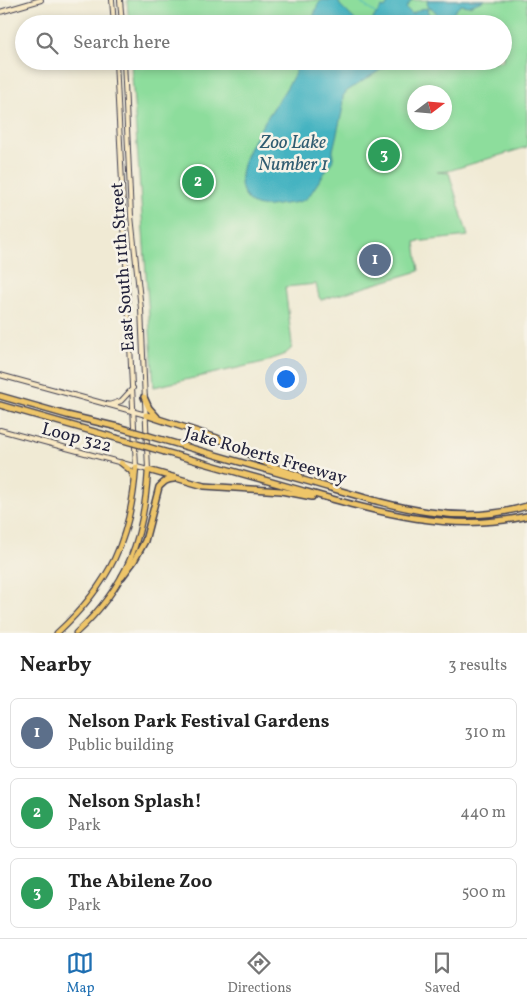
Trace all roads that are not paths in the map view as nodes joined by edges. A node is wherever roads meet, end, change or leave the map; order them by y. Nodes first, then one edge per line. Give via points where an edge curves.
1 (41, 0) edge
2 (112, 0) edge
3 (120, 0) edge
4 (0, 12) edge
5 (113, 15) edge
6 (121, 15) edge
7 (116, 70) edge
8 (124, 70) edge
9 (0, 375) edge
10 (133, 388) junction
11 (0, 392) edge
12 (0, 396) edge
13 (144, 397) junction
14 (32, 404) junction
15 (0, 405) edge
16 (108, 405) junction
17 (134, 412) junction
18 (146, 415) junction
19 (159, 419) junction
20 (0, 430) edge
21 (122, 463) junction
22 (136, 467) junction
23 (148, 470) junction
24 (179, 479) junction
25 (135, 487) junction
26 (338, 490) junction
27 (344, 502) junction
28 (527, 506) edge
29 (527, 516) edge
30 (122, 577) junction
31 (57, 633) edge
32 (76, 633) edge

1 - 4 main road
2 - 5 main road
3 - 6 main road
7 - 10 main road, East South 11th Street
8 - 13 main road, East South 11th Street
9 - 16 main road
10 - 16 main road via 121,401
10 - 17 main road, East South 11th Street
11 - 14 highway
12 - 14 highway, Jake Roberts Freeway
13 - 18 main road, East South 11th Street
13 - 19 highway
14 - 26 highway, Jake Roberts Freeway, bridge
15 - 27 highway, Jake Roberts Freeway, bridge
16 - 17 main road
17 - 18 main road
17 - 22 main road, East South 11th Street
18 - 19 highway
18 - 23 main road, East South 11th Street
19 - 26 highway via 217,438 270,465
20 - 21 main road, Loop 322
21 - 22 main road, Loop 322
21 - 25 main road via 131,471
22 - 23 main road, Loop 322
22 - 25 main road
23 - 24 highway
23 - 30 main road via 140,532
24 - 27 highway via 204,486 281,491
24 - 30 highway via 164,482 159,487 145,541
25 - 31 main road via 123,541 110,568 89,600
26 - 28 highway, Jake Roberts Freeway via 394,506 442,514 499,512
27 - 29 highway, Jake Roberts Freeway via 441,522 481,522
30 - 32 main road via 109,597

